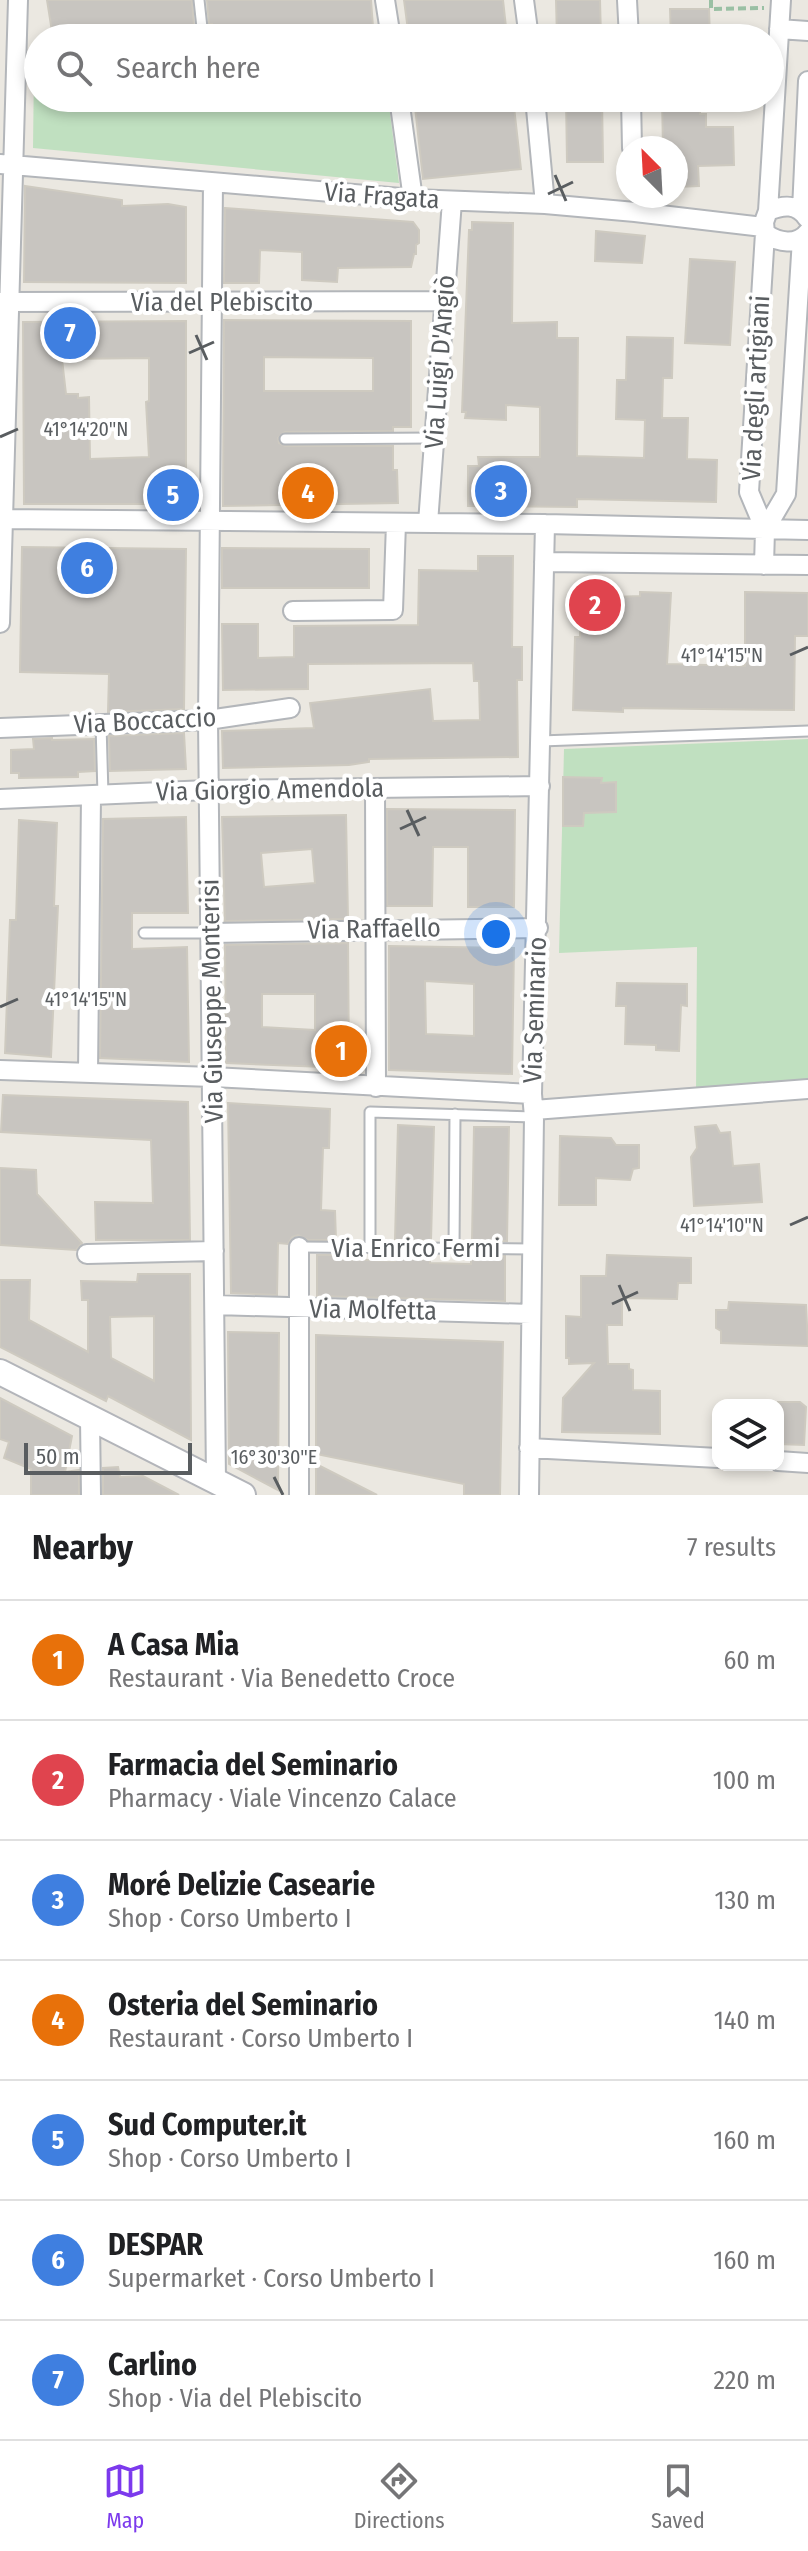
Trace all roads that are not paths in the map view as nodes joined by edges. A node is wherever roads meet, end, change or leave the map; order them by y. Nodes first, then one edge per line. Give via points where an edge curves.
1 (18, 0) edge
2 (199, 0) edge
3 (385, 0) edge
4 (524, 0) edge
5 (627, 0) edge
6 (780, 4) edge
7 (202, 24) edge
8 (389, 24) edge
9 (527, 24) edge
10 (628, 24) edge
11 (779, 24) edge
12 (784, 29) edge
13 (808, 31) edge
14 (808, 81) edge
15 (401, 112) edge
16 (536, 112) edge
17 (631, 112) edge
18 (773, 112) edge
19 (632, 136) edge
20 (6, 164) edge
21 (213, 183) junction
22 (413, 199) junction
23 (452, 201) junction
24 (545, 204) junction
25 (616, 204) edge
26 (660, 208) edge
27 (805, 215) edge
28 (765, 224) junction
29 (805, 235) edge
30 (445, 301) junction
31 (4, 302) edge
32 (212, 302) junction
33 (434, 438) junction
34 (285, 439) dead end
35 (2, 449) edge
36 (1, 519) edge
37 (210, 520) junction
38 (396, 523) junction
39 (428, 523) junction
40 (545, 524) junction
41 (765, 530) junction
42 (808, 530) edge
43 (544, 562) junction
44 (764, 565) junction
45 (808, 565) edge
46 (0, 601) edge
47 (293, 611) dead end
48 (0, 623) edge
49 (290, 708) dead end
50 (208, 720) junction
51 (101, 724) junction
52 (0, 728) edge
53 (808, 731) edge
54 (541, 741) junction
55 (540, 786) junction
56 (375, 788) junction
57 (208, 790) junction
58 (97, 795) junction
59 (0, 799) edge
60 (375, 928) junction
61 (538, 928) junction
62 (144, 933) dead end
63 (211, 933) junction
64 (0, 1070) edge
65 (88, 1073) junction
66 (213, 1077) junction
67 (376, 1087) junction
68 (808, 1089) edge
69 (533, 1107) junction
70 (455, 1114) junction
71 (299, 1247) joint
72 (370, 1247) junction
73 (454, 1248) junction
74 (532, 1249) junction
75 (214, 1251) junction
76 (87, 1254) dead end
77 (215, 1305) junction
78 (297, 1308) junction
79 (531, 1314) junction
80 (0, 1372) edge
81 (90, 1419) junction
82 (529, 1448) junction
83 (712, 1458) edge
84 (784, 1461) edge
85 (808, 1463) edge
86 (216, 1481) junction
87 (91, 1495) edge
88 (243, 1495) edge
89 (299, 1495) edge
90 (529, 1495) edge

1 - 20 street
2 - 7 lane
3 - 8 street
4 - 9 street
5 - 10 street
6 - 11 street, Via degli artigiani
12 - 13 street
14 - 27 street
15 - 22 street
16 - 24 street
17 - 19 street
18 - 28 street, Via degli artigiani
20 - 21 street, Via Fragata
20 - 31 street
21 - 22 street, Via Fragata
21 - 32 street, Via Giuseppe Monterisi
22 - 23 street, Via Fragata
23 - 24 street, Via Fragata
23 - 30 street, Via Luigi D'Angiò
24 - 25 street, Via Fragata
26 - 28 street, Via Fragata
27 - 28 street via 787,206
28 - 29 street via 778,241
28 - 41 street, Via degli artigiani via 749,492
29 - 41 street, Via degli artigiani via 786,494
30 - 32 street, Via del Plebiscito
30 - 33 street, Via Luigi D'Angiò
31 - 32 street, Via del Plebiscito
31 - 35 street
32 - 37 street, Via Giuseppe Monterisi
33 - 34 lane
33 - 39 street, Via Luigi D'Angiò
35 - 36 street
36 - 37 street
36 - 46 street
37 - 38 street
37 - 50 street, Via Giuseppe Monterisi
38 - 39 street
38 - 47 street via 393,610
39 - 40 street
40 - 41 street
40 - 43 street, Via Seminario
41 - 42 street
41 - 44 street
43 - 44 street
43 - 54 street, Via Seminario
44 - 45 street
46 - 48 street
49 - 50 street, Via Boccaccio
50 - 51 street, Via Boccaccio
50 - 57 street, Via Giuseppe Monterisi
51 - 52 street, Via Boccaccio
51 - 58 lane
53 - 54 lane
54 - 55 street, Via Seminario
55 - 56 street, Via Giorgio Amendola
55 - 61 street, Via Seminario
56 - 57 street, Via Giorgio Amendola
56 - 60 street
57 - 58 street, Via Giorgio Amendola
57 - 63 street, Via Giuseppe Monterisi
58 - 59 street, Via Giorgio Amendola
58 - 65 street
60 - 61 street, Via Raffaello
60 - 63 street, Via Raffaello
60 - 67 street
61 - 69 street, Via Seminario
62 - 63 lane
63 - 66 street, Via Giuseppe Monterisi
64 - 65 street
65 - 66 street
66 - 67 street
66 - 75 street, Via Giuseppe Monterisi
67 - 69 street
68 - 69 street
69 - 70 lane
69 - 74 street, Via Seminario
70 - 72 lane via 370,1112
70 - 73 lane
71 - 72 lane, Via Enrico Fermi
71 - 78 street
72 - 73 lane, Via Enrico Fermi
73 - 74 lane, Via Enrico Fermi
74 - 79 street, Via Seminario
75 - 76 street
75 - 77 street, Via Giuseppe Monterisi
77 - 78 street, Via Molfetta
77 - 86 street, Via Giuseppe Monterisi
78 - 79 street, Via Molfetta
78 - 89 street
79 - 82 street, Via Seminario
80 - 81 street
81 - 86 street
81 - 87 street
82 - 83 street
82 - 90 street, Via Seminario
84 - 85 street
86 - 88 street

